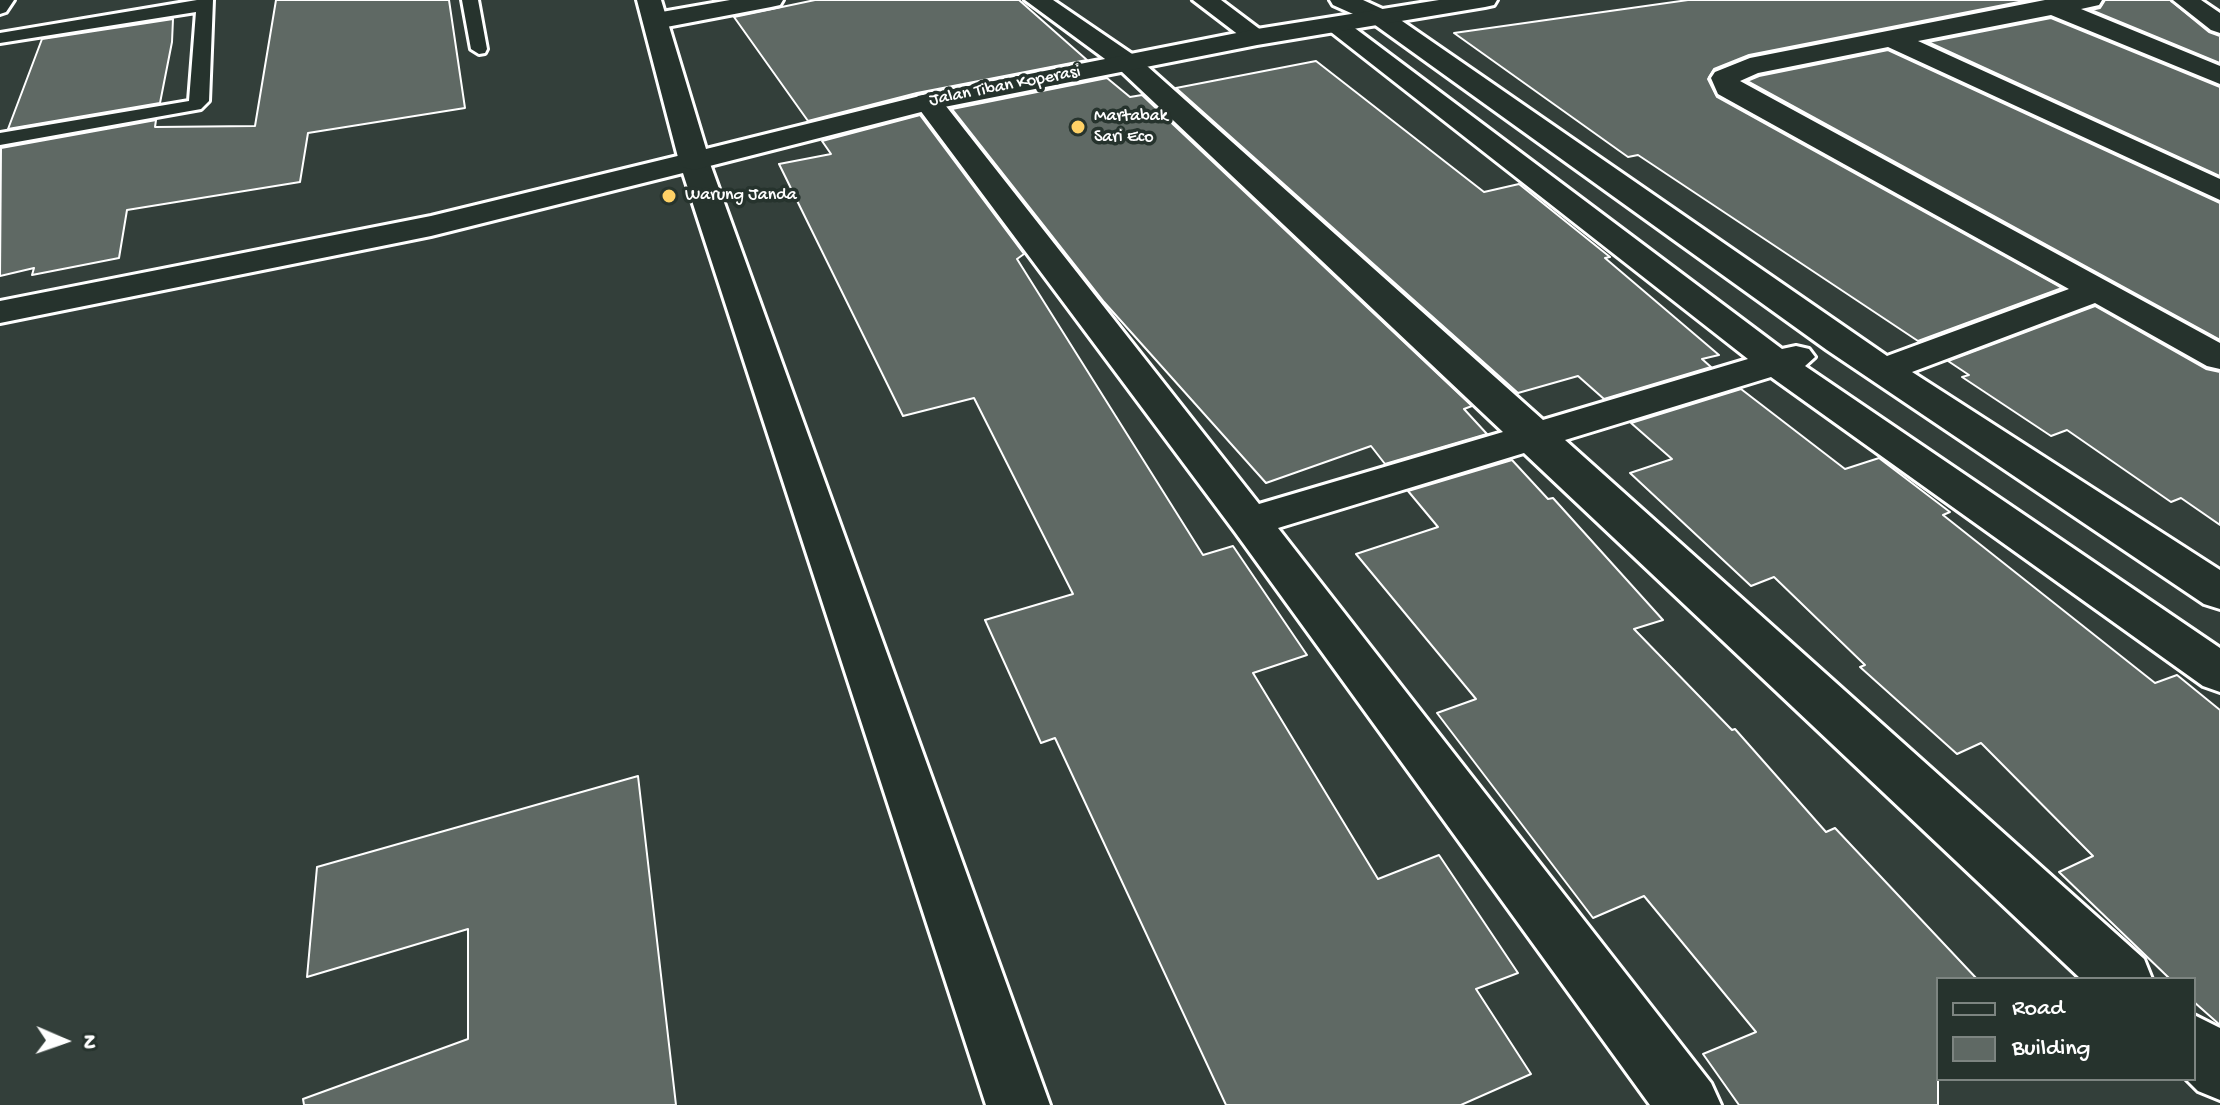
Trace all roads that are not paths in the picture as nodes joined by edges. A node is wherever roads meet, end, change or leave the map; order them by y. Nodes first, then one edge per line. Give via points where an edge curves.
1 (6, 0) edge
2 (470, 0) edge
3 (771, 0) edge
4 (1037, 0) edge
5 (1205, 0) edge
6 (1485, 0) edge
7 (2090, 0) edge
8 (2185, 0) edge
9 (205, 3) edge
10 (2051, 6) junction
11 (0, 9) edge
12 (653, 10) edge
13 (1338, 12) edge
14 (1380, 17) junction
15 (2220, 25) edge
16 (1257, 37) junction
17 (0, 38) edge
18 (1892, 39) junction
19 (479, 49) dead end
20 (1129, 64) junction
21 (2220, 76) edge
22 (928, 102) junction
23 (0, 139) edge
24 (694, 161) junction
25 (2220, 191) edge
26 (2098, 290) junction
27 (0, 312) edge
28 (1840, 342) junction
29 (2220, 358) edge
30 (1776, 363) junction
31 (1884, 370) junction
32 (1535, 435) junction
33 (1250, 522) junction
34 (2220, 592) edge
35 (2220, 673) edge
36 (2121, 977) edge
37 (2196, 1047) edge
38 (2220, 1069) edge
39 (1018, 1105) edge
40 (1689, 1105) edge

1 - 11 lane
2 - 19 lane
3 - 12 street
4 - 20 street
5 - 16 street
6 - 14 street, Jalan Tiban Koperasi
7 - 10 street
8 - 15 street
9 - 17 lane
9 - 23 lane via 200,101 195,105
10 - 18 street
10 - 21 street
12 - 24 street
13 - 14 street, Jalan Tiban Koperasi
13 - 16 street, Jalan Tiban Koperasi
13 - 30 street
14 - 28 street
16 - 20 street, Jalan Tiban Koperasi
18 - 25 street
18 - 26 street via 1750,66 1725,78 1728,88
20 - 22 street, Jalan Tiban Koperasi
20 - 32 street
22 - 24 street, Jalan Tiban Koperasi
22 - 33 street
24 - 27 street, Jalan Tiban Koperasi via 431,226
24 - 39 street
26 - 29 street
26 - 31 street
28 - 30 street
28 - 31 street
30 - 32 street
30 - 35 street
31 - 34 street
32 - 33 street
32 - 36 street
33 - 40 street
37 - 38 street

